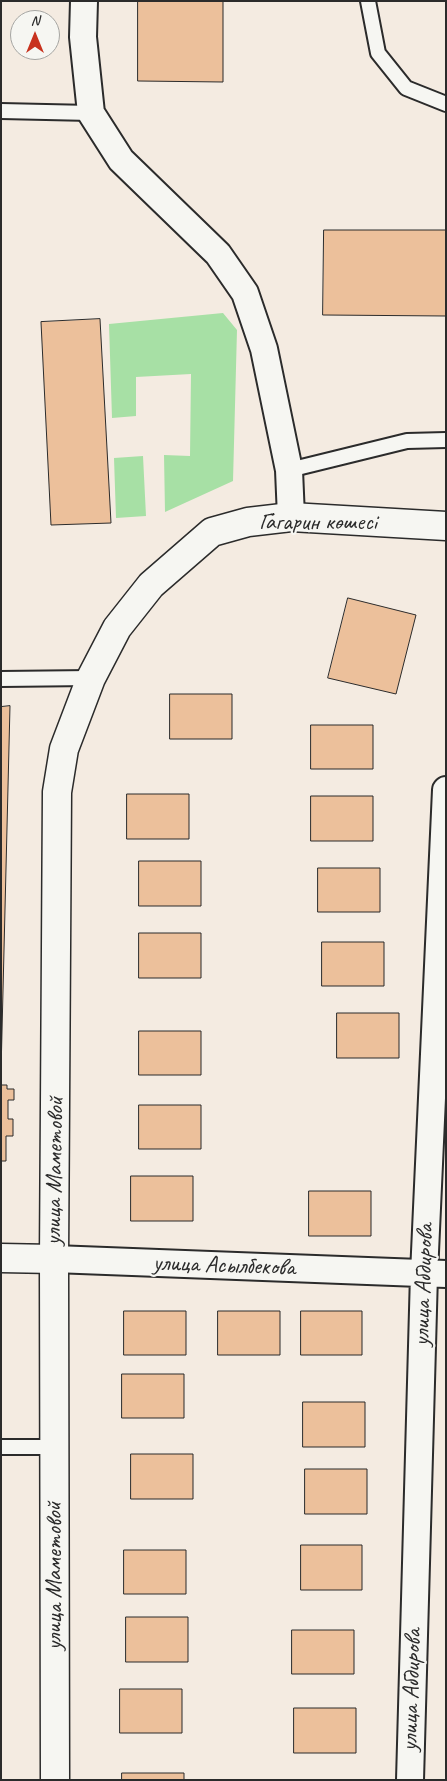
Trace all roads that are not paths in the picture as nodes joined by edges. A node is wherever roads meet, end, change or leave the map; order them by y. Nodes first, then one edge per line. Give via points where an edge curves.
1 (84, 1) edge
2 (368, 1) edge
3 (446, 104) edge
4 (1, 112) edge
5 (91, 113) junction
6 (446, 440) edge
7 (288, 470) junction
8 (291, 517) junction
9 (446, 526) edge
10 (151, 585) joint
11 (91, 678) junction
12 (1, 679) edge
13 (446, 790) edge
14 (1, 1258) edge
15 (54, 1259) junction
16 (435, 1274) edge
17 (1, 1447) edge
18 (54, 1447) junction
19 (55, 1780) edge
20 (410, 1780) edge

1 - 5 street via 83,37
2 - 3 lane via 378,53 406,88
4 - 5 lane
5 - 7 street via 121,160 218,254 245,293 264,349
6 - 7 lane via 407,441
7 - 8 street
8 - 9 street, Гагарин көшесі
8 - 10 street, Гагарин көшесі via 248,522 212,532
10 - 11 street, улица Маметовой via 117,628
11 - 12 lane
11 - 15 street, улица Маметовой via 64,749 57,792
13 - 16 street, улица Абдирова
14 - 15 street, улица Асылбекова
15 - 16 street, улица Асылбекова
15 - 18 street, улица Маметовой
16 - 20 street, улица Абдирова
17 - 18 lane
18 - 19 street, улица Маметовой

